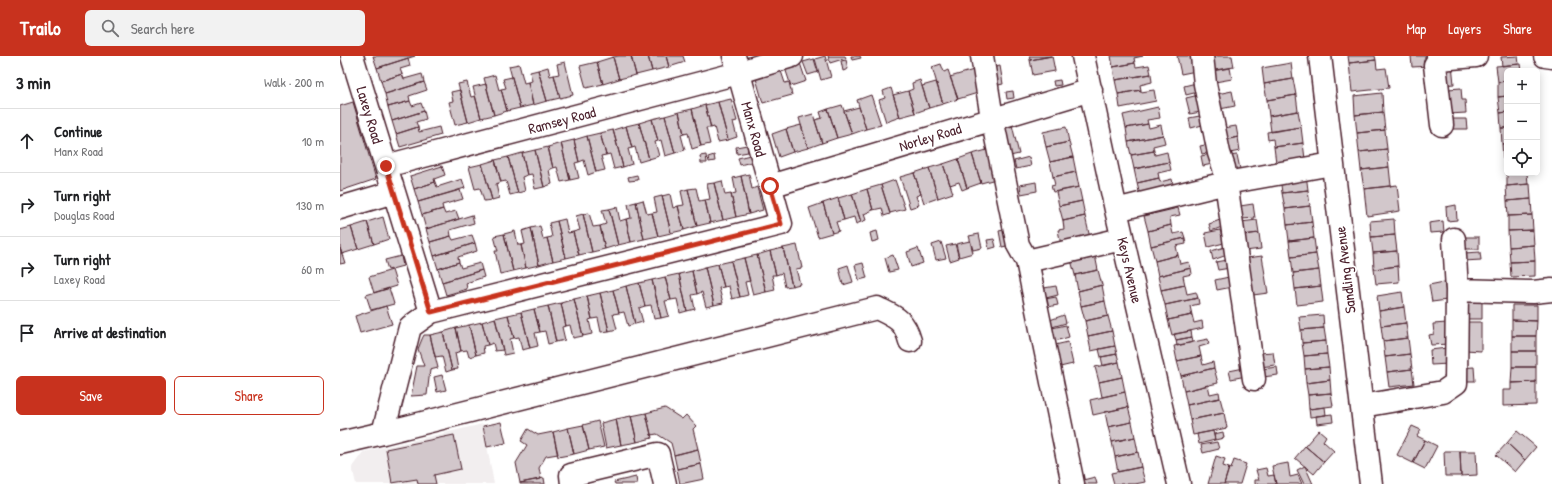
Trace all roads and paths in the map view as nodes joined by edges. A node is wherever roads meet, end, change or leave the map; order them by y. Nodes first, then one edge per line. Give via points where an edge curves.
1 (352, 56) edge
2 (792, 56) edge
3 (982, 56) edge
4 (1083, 56) edge
5 (1202, 56) edge
6 (1320, 56) edge
7 (1476, 56) edge
8 (1545, 56) edge
9 (1552, 57) edge
10 (1439, 58) edge
11 (736, 64) edge
12 (1091, 90) junction
13 (992, 118) junction
14 (1442, 125) dead end
15 (1332, 164) junction
16 (386, 166) junction
17 (1226, 183) junction
18 (770, 186) junction
19 (394, 192) junction
20 (340, 208) edge
21 (1116, 210) junction
22 (1122, 239) junction
23 (1454, 239) dead end
24 (1027, 261) junction
25 (1457, 290) junction
26 (1552, 290) edge
27 (431, 312) junction
28 (910, 341) dead end
29 (1254, 380) dead end
30 (1362, 406) junction
31 (383, 433) junction
32 (340, 443) edge
33 (572, 484) edge
34 (665, 484) edge
35 (1073, 484) edge
36 (1179, 484) edge
37 (1371, 484) edge

1 - 16 street, Laxey Road
2 - 11 street, Ramsey Road
3 - 13 street
4 - 12 street, Keys Avenue
5 - 17 street via 1205,84
6 - 15 street, Sandling Avenue
7 - 10 street
8 - 9 street
10 - 14 street via 1435,65
11 - 16 street, Ramsey Road
11 - 18 street, Manx Road
12 - 13 street, Norley Road
12 - 21 street, Keys Avenue
13 - 18 street, Norley Road
13 - 24 street via 1018,245
15 - 17 street
15 - 30 street, Sandling Avenue
16 - 19 street, Laxey Road
17 - 21 street
17 - 29 street
18 - 27 street, Manx Road via 781,224
19 - 20 street
19 - 27 street, Laxey Road
21 - 22 street, Keys Avenue
22 - 24 street
22 - 36 street, Keys Avenue
23 - 25 street
24 - 35 street
25 - 26 street
25 - 30 street via 1456,383 1443,392
27 - 31 street via 410,327
28 - 31 street via 898,318 876,308
30 - 37 street, Sandling Avenue
31 - 32 street
33 - 34 street via 571,475 658,454

